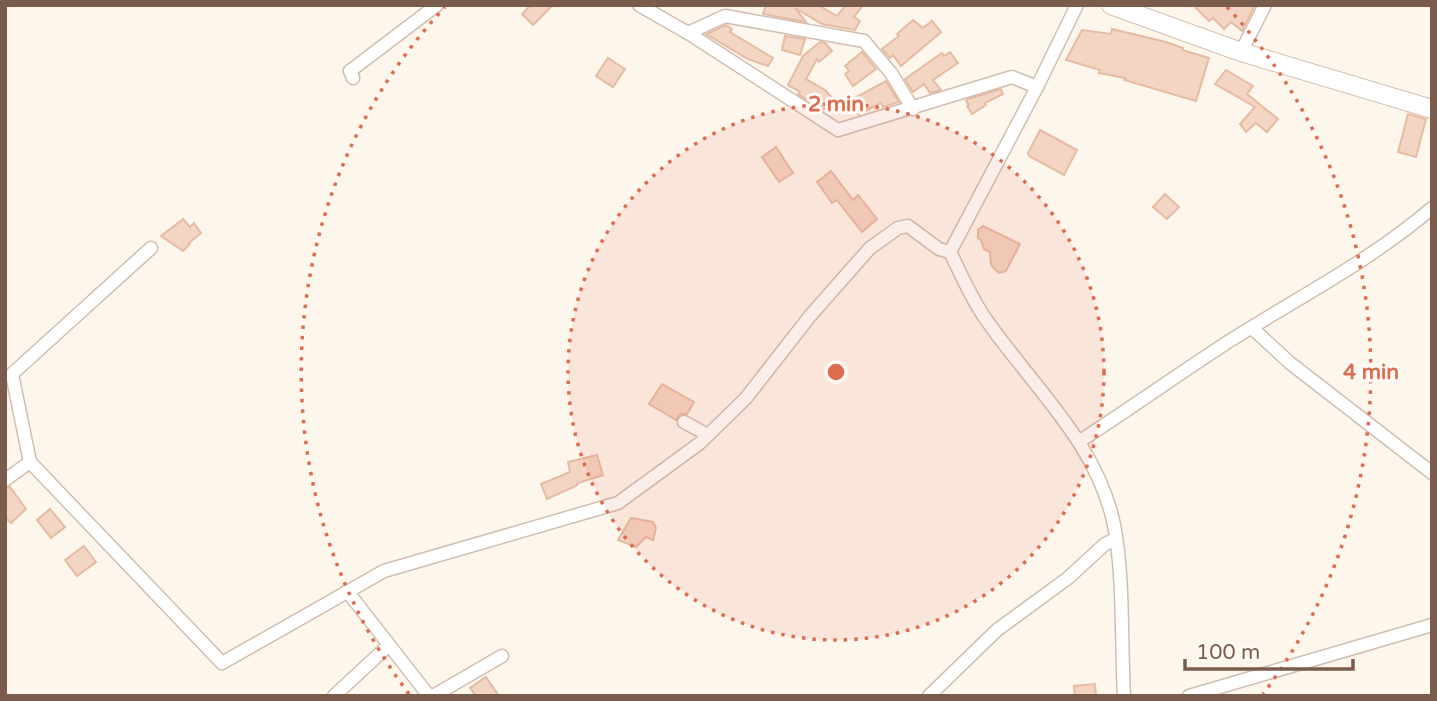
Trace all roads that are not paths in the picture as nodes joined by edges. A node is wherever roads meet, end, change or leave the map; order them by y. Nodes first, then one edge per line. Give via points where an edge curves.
1 (438, 5) edge
2 (639, 5) edge
3 (1077, 5) edge
4 (1111, 5) edge
5 (1265, 5) edge
6 (688, 33) junction
7 (1241, 52) junction
8 (353, 78) dead end
9 (1037, 87) junction
10 (913, 108) junction
11 (1432, 108) edge
12 (1432, 208) edge
13 (151, 248) dead end
14 (950, 253) junction
15 (1252, 328) junction
16 (684, 422) dead end
17 (708, 435) junction
18 (1080, 441) junction
19 (30, 462) junction
20 (1432, 473) edge
21 (5, 480) edge
22 (1116, 539) junction
23 (347, 592) junction
24 (1432, 625) edge
25 (389, 645) junction
26 (502, 656) dead end
27 (334, 696) edge
28 (431, 696) edge
29 (929, 696) edge
30 (1124, 696) edge
31 (1189, 696) edge

1 - 8 street via 350,71
2 - 6 street
3 - 9 street
4 - 7 main road
5 - 7 street
6 - 10 street via 838,130
6 - 10 street via 724,16 864,41
7 - 11 main road
9 - 10 street via 1013,77
9 - 14 street
12 - 15 street via 1376,253
13 - 19 street via 12,374
14 - 17 street via 908,226 870,248 746,398
14 - 18 street via 984,317
15 - 18 street
15 - 20 street
16 - 17 street
17 - 23 street via 618,503 384,571
18 - 22 street via 1106,498
19 - 21 street
19 - 23 street via 222,663
22 - 29 street via 998,630
22 - 30 street
23 - 25 street
24 - 31 street
25 - 27 street
25 - 28 street
26 - 28 street

